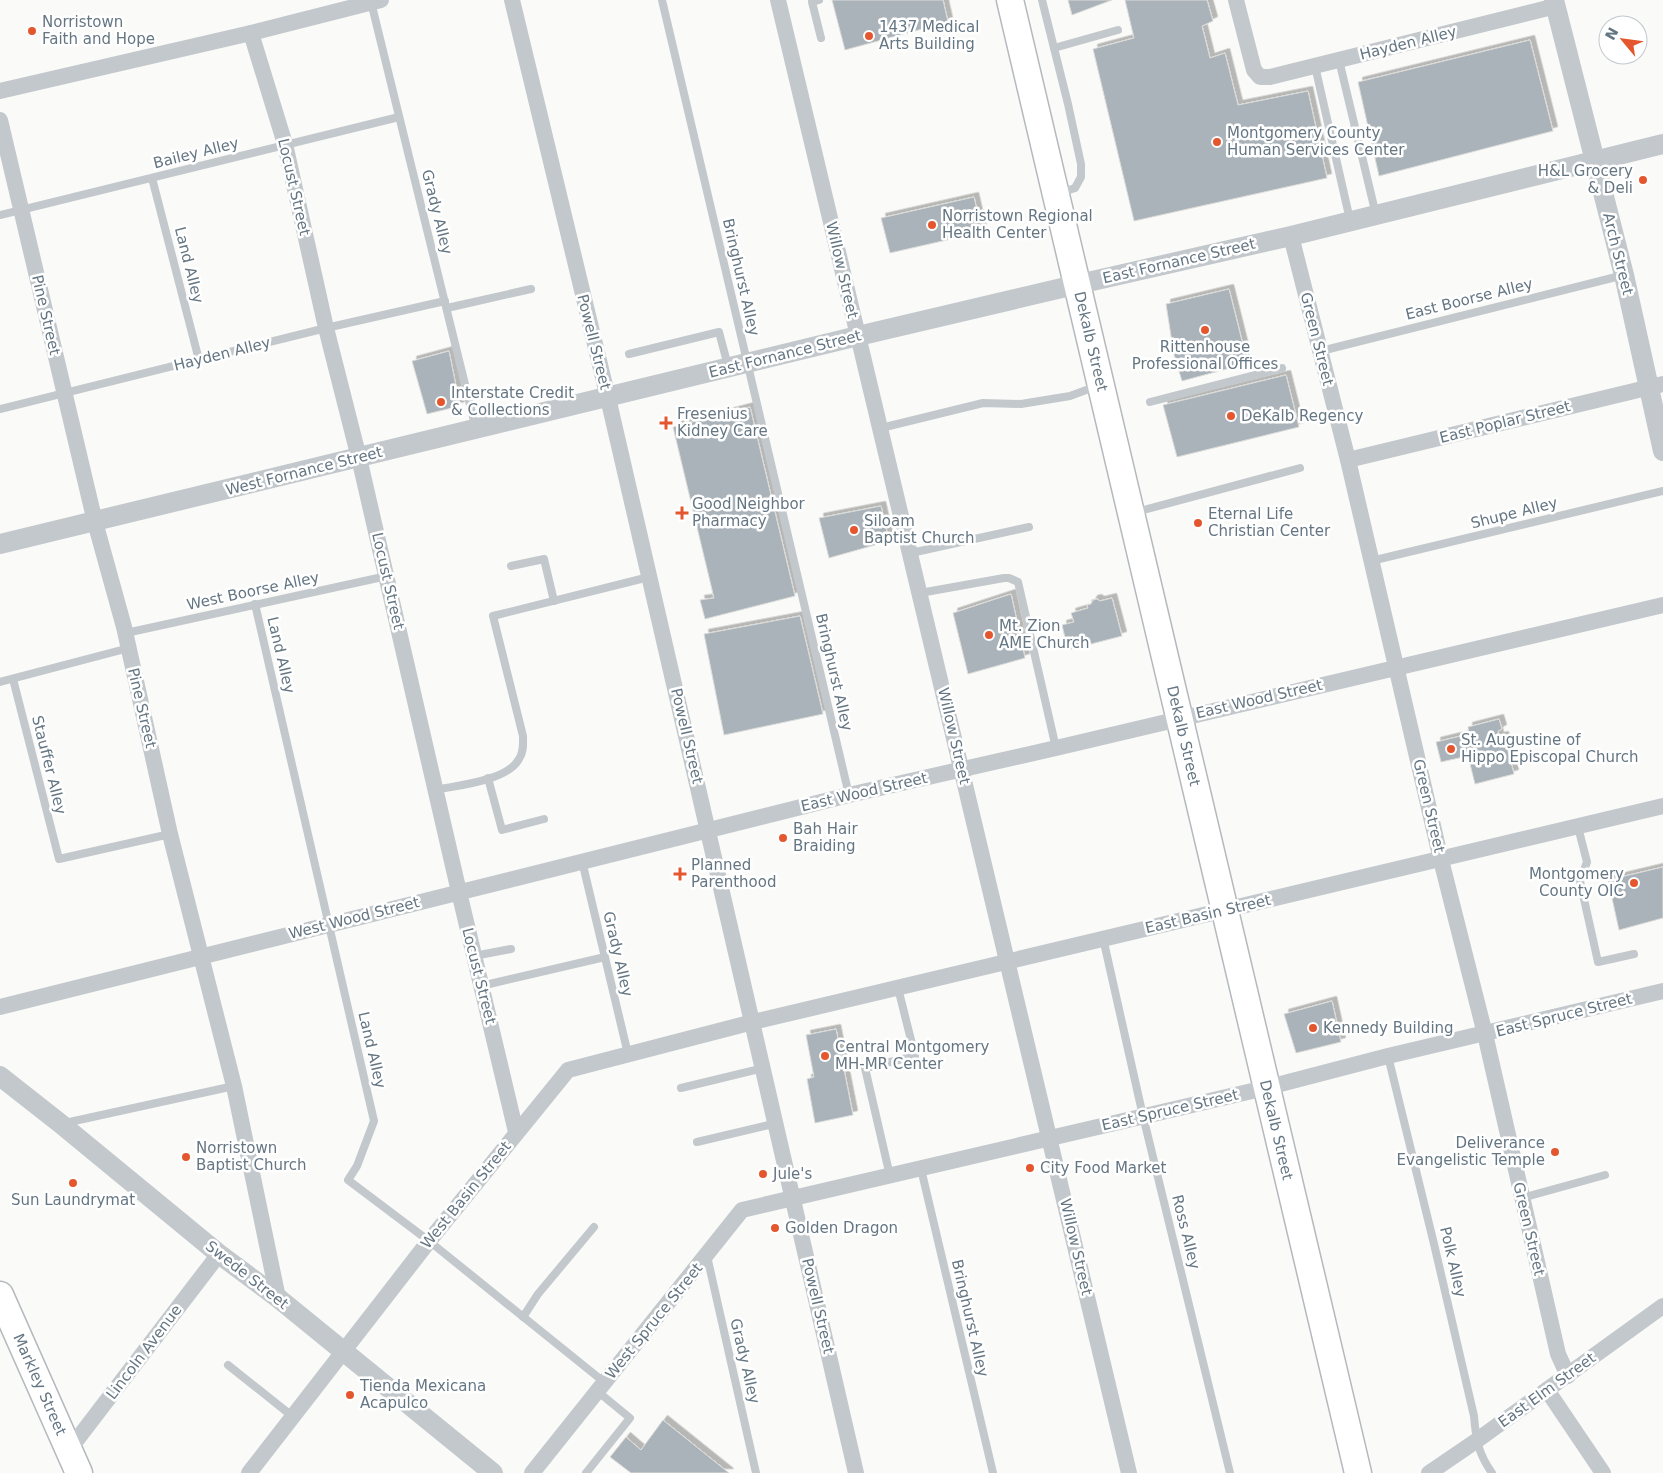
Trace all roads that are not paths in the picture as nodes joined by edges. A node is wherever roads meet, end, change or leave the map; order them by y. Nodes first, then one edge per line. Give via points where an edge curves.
1 (512, 0) edge
2 (662, 0) edge
3 (778, 0) edge
4 (819, 0) edge
5 (1010, 0) edge
6 (1042, 0) edge
7 (1236, 0) edge
8 (376, 1) edge
9 (1555, 3) edge
10 (1118, 30) dead end
11 (251, 33) junction
12 (821, 38) dead end
13 (1054, 48) junction
14 (1339, 60) junction
15 (1315, 66) junction
16 (0, 91) edge
17 (399, 117) junction
18 (0, 120) edge
19 (285, 144) junction
20 (1663, 144) edge
21 (1594, 160) junction
22 (152, 178) junction
23 (1057, 194) junction
24 (21, 210) junction
25 (0, 215) edge
26 (1376, 215) junction
27 (1350, 221) junction
28 (1291, 236) junction
29 (1624, 274) junction
30 (1079, 284) junction
31 (531, 289) dead end
32 (446, 305) junction
33 (326, 328) junction
34 (858, 336) junction
35 (1321, 351) junction
36 (629, 354) dead end
37 (198, 360) junction
38 (738, 365) junction
39 (1282, 368) dead end
40 (1102, 384) junction
41 (1655, 386) edge
42 (65, 394) junction
43 (608, 398) junction
44 (1150, 402) dead end
45 (0, 409) edge
46 (476, 428) junction
47 (881, 428) junction
48 (1663, 451) edge
49 (359, 458) junction
50 (1348, 460) junction
51 (1300, 468) dead end
52 (1663, 491) edge
53 (1132, 513) junction
54 (95, 522) junction
55 (1029, 527) dead end
56 (0, 544) edge
57 (910, 553) junction
58 (1371, 561) junction
59 (511, 566) dead end
60 (387, 576) junction
61 (650, 577) junction
62 (920, 593) junction
63 (554, 601) junction
64 (255, 604) junction
65 (1663, 605) edge
66 (127, 641) junction
67 (1396, 667) junction
68 (13, 679) junction
69 (0, 682) edge
70 (1179, 718) junction
71 (1056, 748) junction
72 (962, 769) junction
73 (488, 778) junction
74 (436, 790) junction
75 (849, 795) junction
76 (1663, 806) edge
77 (544, 819) dead end
78 (1578, 826) junction
79 (709, 830) junction
80 (170, 834) junction
81 (1441, 860) junction
82 (582, 861) junction
83 (459, 892) junction
84 (1224, 910) junction
85 (328, 925) junction
86 (1103, 938) junction
87 (510, 949) dead end
88 (1634, 954) dead end
89 (474, 956) junction
90 (201, 957) junction
91 (605, 957) junction
92 (1006, 962) junction
93 (481, 986) junction
94 (898, 988) junction
95 (1663, 991) edge
96 (0, 1007) edge
97 (753, 1022) junction
98 (1484, 1034) junction
99 (628, 1054) junction
100 (1388, 1056) junction
101 (764, 1068) junction
102 (0, 1076) edge
103 (234, 1086) junction
104 (681, 1088) dead end
105 (1265, 1088) junction
106 (1143, 1116) junction
107 (776, 1123) junction
108 (61, 1124) junction
109 (516, 1132) junction
110 (1050, 1138) junction
111 (697, 1142) dead end
112 (921, 1169) junction
113 (1606, 1174) dead end
114 (890, 1176) junction
115 (794, 1198) junction
116 (1522, 1198) junction
117 (594, 1227) dead end
118 (429, 1241) junction
119 (219, 1254) junction
120 (707, 1255) junction
121 (278, 1298) junction
122 (1663, 1306) edge
123 (3, 1311) edge
124 (523, 1317) junction
125 (342, 1351) junction
126 (228, 1365) dead end
127 (1568, 1376) junction
128 (601, 1387) junction
129 (1547, 1390) junction
130 (292, 1416) junction
131 (1476, 1441) junction
132 (74, 1462) edge
133 (255, 1469) edge
134 (493, 1473) edge
135 (532, 1473) edge
136 (586, 1473) edge
137 (756, 1473) edge
138 (856, 1473) edge
139 (993, 1473) edge
140 (1129, 1473) edge
141 (1230, 1473) edge
142 (1358, 1473) edge
143 (1429, 1473) edge
144 (1492, 1473) edge
145 (1603, 1473) edge

1 - 43 street, Powell Street
2 - 38 lane, Bringhurst Alley
3 - 34 street, Willow Street
4 - 12 lane via 812,2
5 - 23 highway, Dekalb Street
6 - 13 lane
7 - 15 street, Hayden Alley via 1254,70 1260,77
8 - 11 street
8 - 17 lane, Grady Alley
9 - 14 street, Hayden Alley
9 - 21 street, Arch Street
10 - 13 lane
11 - 16 street
11 - 19 street, Locust Street
13 - 23 lane via 1081,164 1081,177 1075,188
14 - 15 street, Hayden Alley
14 - 26 lane
15 - 27 lane
17 - 19 lane, Bailey Alley
17 - 32 lane, Grady Alley
18 - 24 street, Pine Street
19 - 22 lane, Bailey Alley
19 - 33 street, Locust Street
20 - 21 street, East Fornance Street
21 - 26 street, East Fornance Street
21 - 29 street, Arch Street
22 - 24 lane, Bailey Alley
22 - 37 lane, Land Alley
23 - 30 highway, Dekalb Street
24 - 25 lane, Bailey Alley
24 - 42 street, Pine Street
26 - 27 street, East Fornance Street
27 - 28 street, East Fornance Street
28 - 30 street, East Fornance Street
28 - 35 street, Green Street
29 - 35 lane, East Boorse Alley
29 - 41 street, Arch Street
30 - 34 street, East Fornance Street
30 - 40 highway, Dekalb Street
31 - 32 lane, Hayden Alley
32 - 33 lane, Hayden Alley
32 - 46 lane, Grady Alley
33 - 37 lane, Hayden Alley
33 - 49 street, Locust Street
34 - 38 street, East Fornance Street
34 - 47 street, Willow Street
35 - 50 street, Green Street
36 - 38 lane via 719,332
37 - 42 lane, Hayden Alley
38 - 43 street, East Fornance Street
38 - 75 lane, Bringhurst Alley
39 - 44 lane
40 - 47 lane via 1070,396 1021,404 983,404
40 - 53 highway, Dekalb Street
41 - 48 street, Arch Street
41 - 50 street, East Poplar Street
42 - 45 lane, Hayden Alley
42 - 54 street, Pine Street
43 - 46 street, West Fornance Street
43 - 61 street, Powell Street
46 - 49 street, West Fornance Street
47 - 57 street, Willow Street
49 - 54 street, West Fornance Street
49 - 60 street, Locust Street
50 - 58 street, Green Street
51 - 53 lane
52 - 58 lane, Shupe Alley
53 - 70 highway, Dekalb Street
54 - 56 street, West Fornance Street
54 - 66 street, Pine Street
55 - 57 lane
57 - 62 street, Willow Street
58 - 67 street, Green Street
59 - 63 lane via 544,559
60 - 64 lane, West Boorse Alley
60 - 74 street, Locust Street
61 - 63 lane
61 - 79 street, Powell Street
62 - 71 lane via 1004,578 1018,582
62 - 72 street, Willow Street
63 - 73 lane via 493,616 524,748 510,769
64 - 66 lane, West Boorse Alley
64 - 85 lane, Land Alley
65 - 67 street, East Wood Street
66 - 68 lane, West Boorse Alley
66 - 80 street, Pine Street
67 - 70 street, East Wood Street
67 - 81 street, Green Street
68 - 69 lane, West Boorse Alley
68 - 80 lane, Stauffer Alley via 59,859
70 - 71 street, East Wood Street
70 - 84 highway, Dekalb Street
71 - 72 street, East Wood Street
72 - 75 street, East Wood Street
72 - 92 street, Willow Street
73 - 74 lane
73 - 77 lane via 502,830
74 - 83 street, Locust Street
75 - 79 street, East Wood Street
76 - 78 street, East Basin Street
78 - 81 street, East Basin Street
78 - 88 lane via 1587,862 1580,881 1598,962
79 - 82 street, West Wood Street
79 - 97 street, Powell Street
80 - 90 street, Pine Street
81 - 84 street, East Basin Street
81 - 98 street, Green Street
82 - 83 street, West Wood Street
82 - 91 lane, Grady Alley
83 - 85 street, West Wood Street
83 - 89 street, Locust Street
84 - 86 street, East Basin Street
84 - 105 highway, Dekalb Street
85 - 90 street, West Wood Street
85 - 118 lane, Land Alley via 374,1121 357,1166 348,1180
86 - 92 street, East Basin Street
86 - 106 lane, Ross Alley
87 - 89 lane
89 - 93 street, Locust Street
90 - 96 street, West Wood Street
90 - 103 street, Pine Street
91 - 93 lane
91 - 99 lane, Grady Alley
92 - 94 street, East Basin Street
92 - 110 street, Willow Street
93 - 109 street, Locust Street
94 - 97 street, East Basin Street
94 - 114 lane via 914,1056 865,1068
95 - 98 street, East Spruce Street
97 - 99 street, West Basin Street
97 - 101 street, Powell Street
98 - 100 street, East Spruce Street
98 - 116 street, Green Street
99 - 109 street, West Basin Street via 568,1070
100 - 105 street, East Spruce Street
100 - 131 lane, Polk Alley via 1472,1406
101 - 104 lane
101 - 107 street, Powell Street
102 - 108 street, Swede Street
103 - 108 lane
103 - 121 street, Pine Street
105 - 106 street, East Spruce Street
105 - 142 highway, Dekalb Street
106 - 110 street, East Spruce Street
106 - 141 lane, Ross Alley
107 - 111 lane
107 - 115 street, Powell Street
108 - 119 street, Swede Street
109 - 118 street, West Basin Street
110 - 112 street, East Spruce Street
110 - 140 street, Willow Street
112 - 114 street, East Spruce Street
112 - 139 lane, Bringhurst Alley
113 - 116 lane
114 - 115 street, East Spruce Street
115 - 120 street, West Spruce Street via 742,1210
115 - 138 street, Powell Street
116 - 127 street, Green Street via 1558,1354
117 - 124 lane
118 - 124 lane, Land Alley
118 - 125 street, West Basin Street
119 - 121 street, Swede Street
119 - 132 street, Lincoln Avenue
120 - 128 street, West Spruce Street
120 - 137 lane, Grady Alley
121 - 125 street, Swede Street
122 - 127 street, East Elm Street
123 - 132 highway, Markley Street
124 - 128 lane, Land Alley
125 - 130 street, West Basin Street
125 - 134 street, Swede Street
126 - 130 lane
127 - 129 street, East Elm Street
128 - 135 street, West Spruce Street
128 - 136 lane, Land Alley via 630,1418
129 - 131 street, East Elm Street
129 - 145 street
130 - 133 street, West Basin Street
131 - 143 street, East Elm Street
131 - 144 lane, Polk Alley

